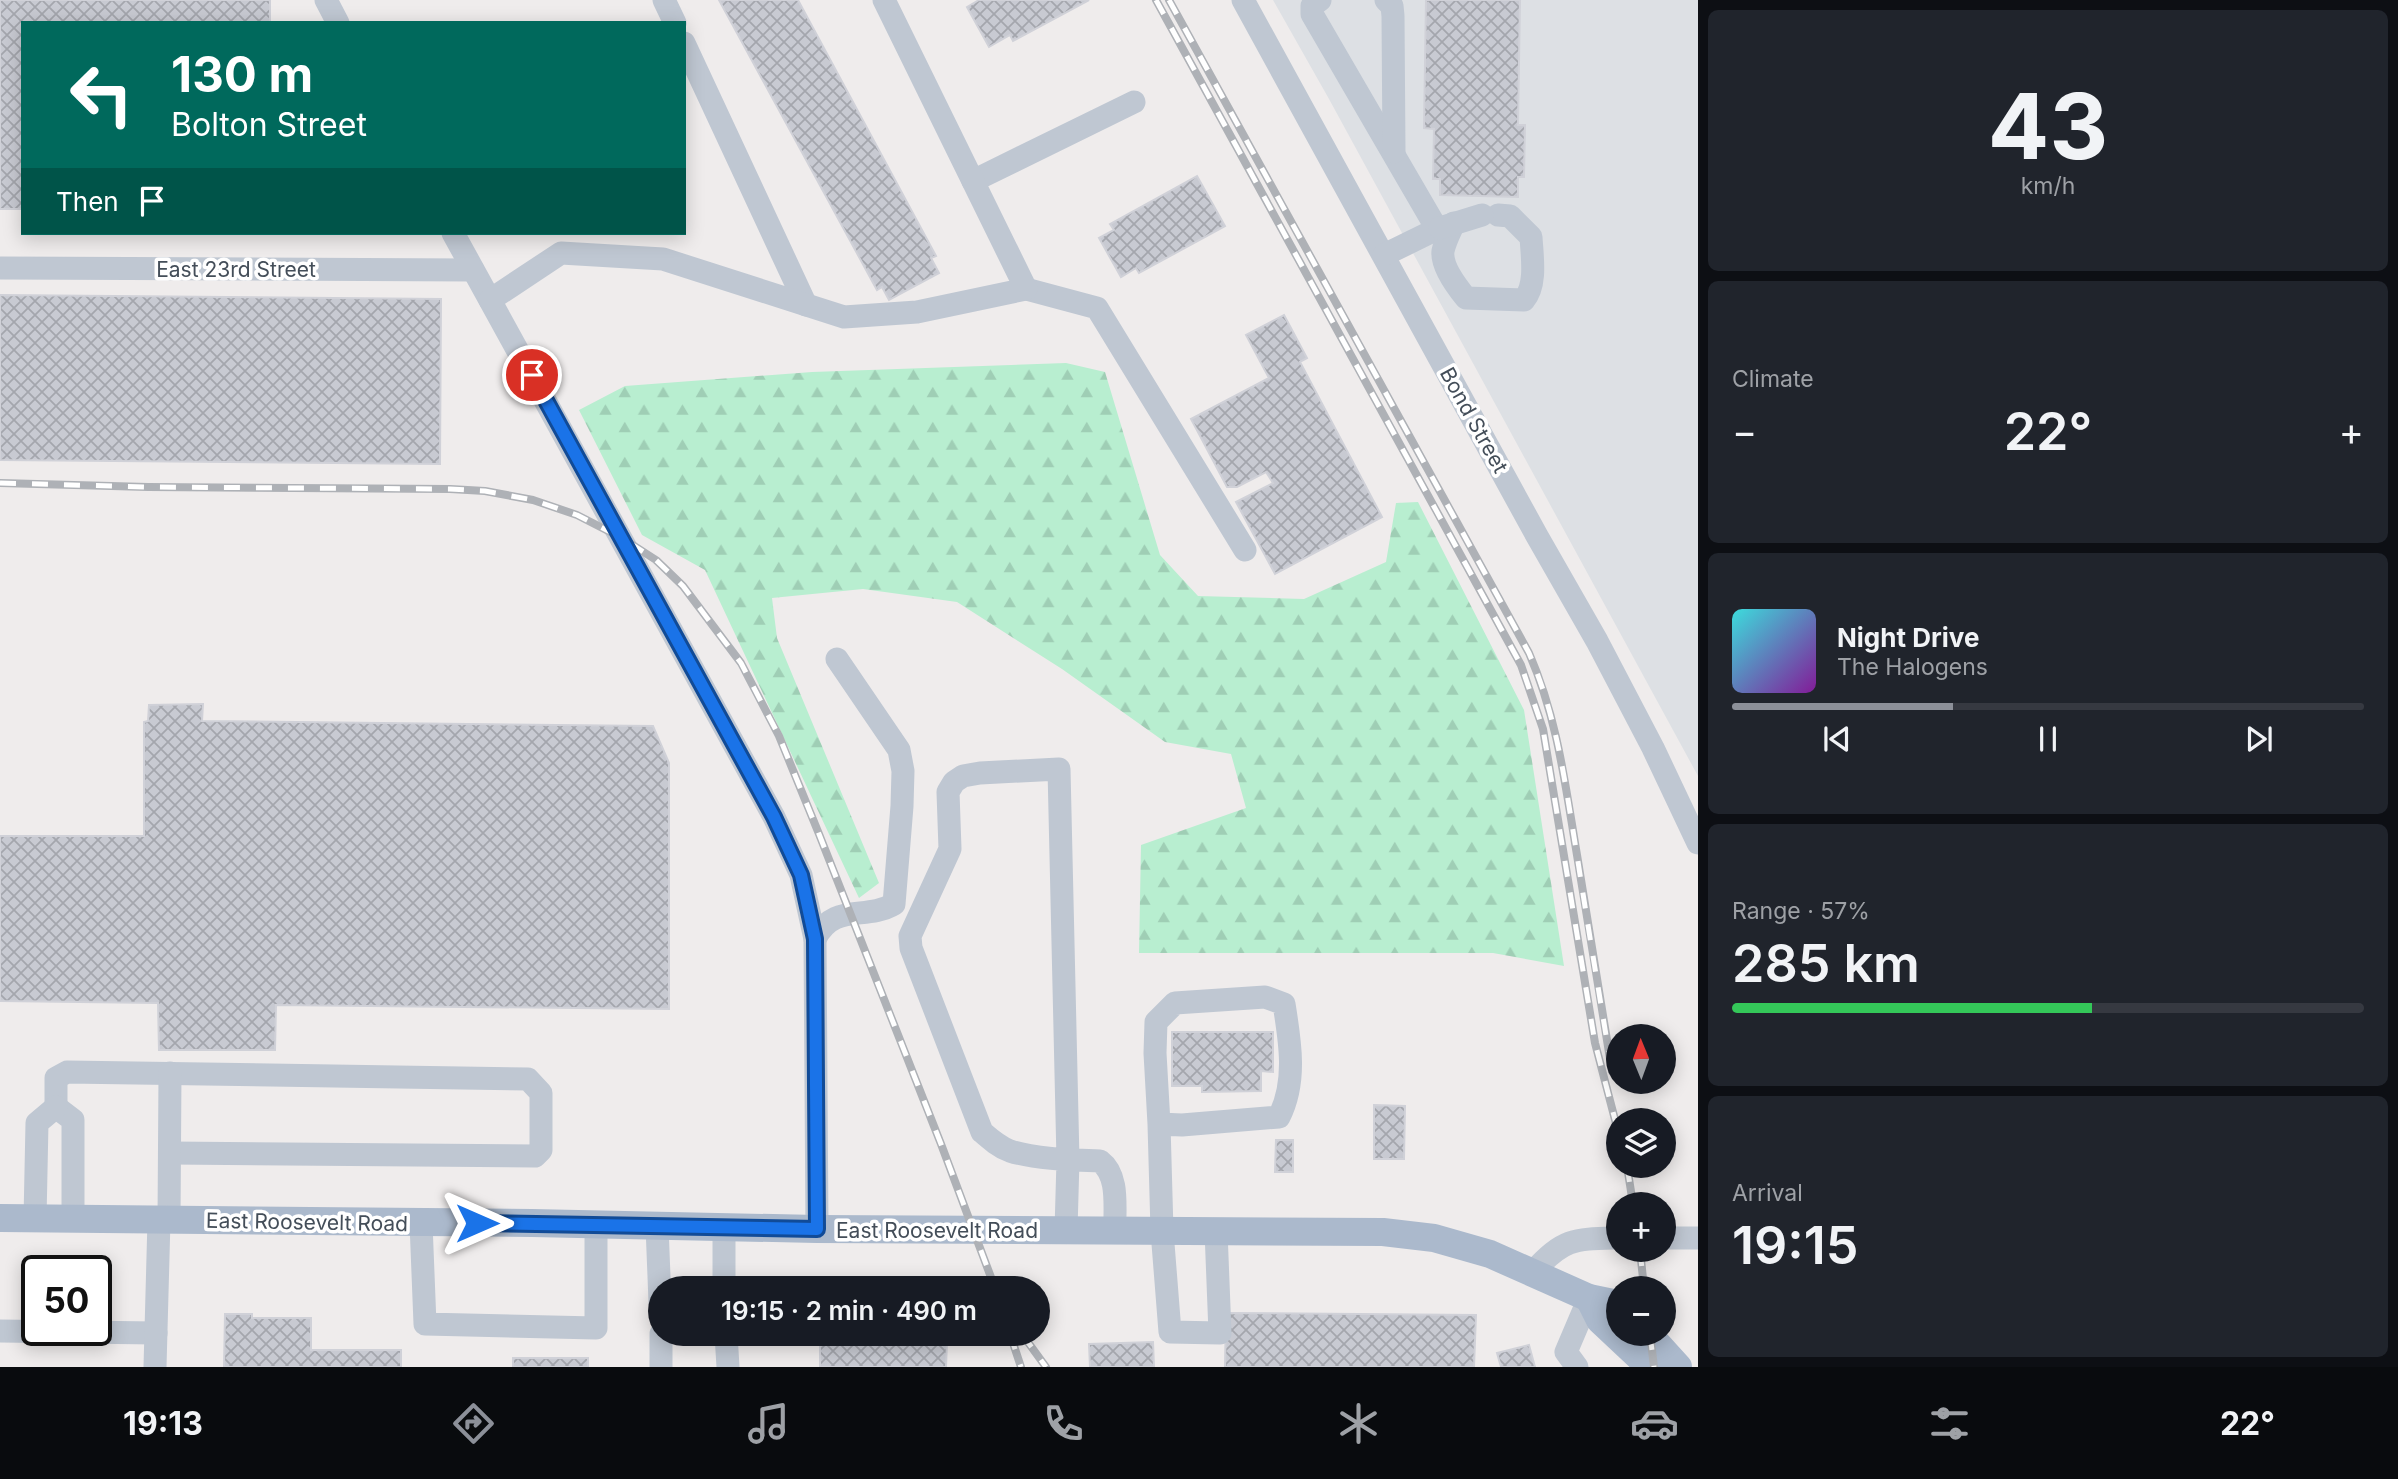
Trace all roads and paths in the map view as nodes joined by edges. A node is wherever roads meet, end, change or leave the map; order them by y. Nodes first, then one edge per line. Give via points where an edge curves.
1 (326, 0) edge
2 (664, 0) edge
3 (884, 0) edge
4 (1243, 0) edge
5 (1320, 0) edge
6 (1386, 0) edge
7 (337, 21) edge
8 (674, 21) edge
9 (686, 47) edge
10 (1134, 102) dead end
11 (1394, 155) junction
12 (973, 181) junction
13 (1445, 226) junction
14 (454, 235) edge
15 (1384, 255) junction
16 (0, 268) edge
17 (473, 270) junction
18 (1026, 289) junction
19 (490, 300) junction
20 (806, 305) junction
21 (1245, 550) dead end
22 (837, 659) dead end
23 (1698, 844) edge
24 (815, 939) junction
25 (170, 1073) junction
26 (55, 1107) junction
27 (1159, 1124) junction
28 (170, 1153) junction
29 (1068, 1160) junction
30 (0, 1218) edge
31 (34, 1219) junction
32 (73, 1219) junction
33 (164, 1220) junction
34 (421, 1223) junction
35 (596, 1225) junction
36 (657, 1226) junction
37 (724, 1227) junction
38 (817, 1229) junction
39 (1066, 1230) junction
40 (1115, 1231) junction
41 (1161, 1231) junction
42 (1216, 1231) junction
43 (1676, 1237) edge
44 (1606, 1238) edge
45 (1698, 1238) edge
46 (1533, 1272) junction
47 (659, 1276) edge
48 (724, 1276) edge
49 (1589, 1298) junction
50 (1606, 1302) edge
51 (0, 1331) edge
52 (156, 1333) junction
53 (661, 1346) edge
54 (727, 1346) edge
55 (1659, 1346) edge
56 (155, 1367) edge
57 (661, 1367) edge
58 (728, 1367) edge
59 (1577, 1367) edge
60 (1650, 1367) edge
61 (1678, 1367) edge

1 - 7 street
2 - 8 street
3 - 12 street
4 - 15 street, Bond Street
5 - 11 street via 1312,6 1312,14
6 - 11 street via 1393,16
9 - 20 street
10 - 12 street
11 - 13 street
12 - 18 street
13 - 13 street via 1490,215 1510,216 1531,237 1532,284 1524,300 1466,298 1443,260
13 - 15 street
14 - 17 street
15 - 23 street, Bond Street via 1597,641
16 - 17 street, East 23rd Street
17 - 19 street
18 - 20 street via 905,313 844,317
18 - 21 street via 1097,308
19 - 20 street via 561,253 663,259
19 - 24 street via 774,817 801,875
22 - 24 street via 899,750 903,771 900,846 894,904 883,911 835,917
24 - 38 street
25 - 26 street via 67,1072 56,1078
25 - 28 street
25 - 28 street via 528,1079 541,1093 541,1150 535,1156
26 - 31 street via 37,1123
26 - 32 street via 73,1120
27 - 27 street via 1279,1117 1286,1102 1292,1051 1284,1004 1265,997 1175,1003 1156,1022
27 - 41 street
28 - 33 street
29 - 29 street via 1011,1151 982,1132 911,948 910,936 950,849 948,792 963,776 1059,769
29 - 39 street
29 - 40 street via 1100,1161 1110,1171
30 - 31 main road, East Roosevelt Road
31 - 32 main road, East Roosevelt Road
32 - 33 main road, East Roosevelt Road
33 - 34 main road, East Roosevelt Road
33 - 52 street
34 - 35 main road, East Roosevelt Road
34 - 35 street via 425,1324 596,1328
35 - 36 main road, East Roosevelt Road
36 - 37 main road, East Roosevelt Road
36 - 47 street
37 - 38 main road, East Roosevelt Road
37 - 48 street
38 - 39 main road, East Roosevelt Road
39 - 40 main road, East Roosevelt Road
40 - 41 main road, East Roosevelt Road
41 - 42 main road, East Roosevelt Road
41 - 42 street via 1170,1332 1220,1333
42 - 46 main road, East Roosevelt Road via 1383,1232 1434,1238
43 - 45 street
44 - 46 street via 1578,1239 1551,1252
46 - 49 main road, East Roosevelt Road
49 - 50 main road, East Roosevelt Road
49 - 59 street via 1566,1352
49 - 60 main road via 1600,1320
51 - 52 street
52 - 56 street
53 - 57 street
54 - 58 street
55 - 61 main road

